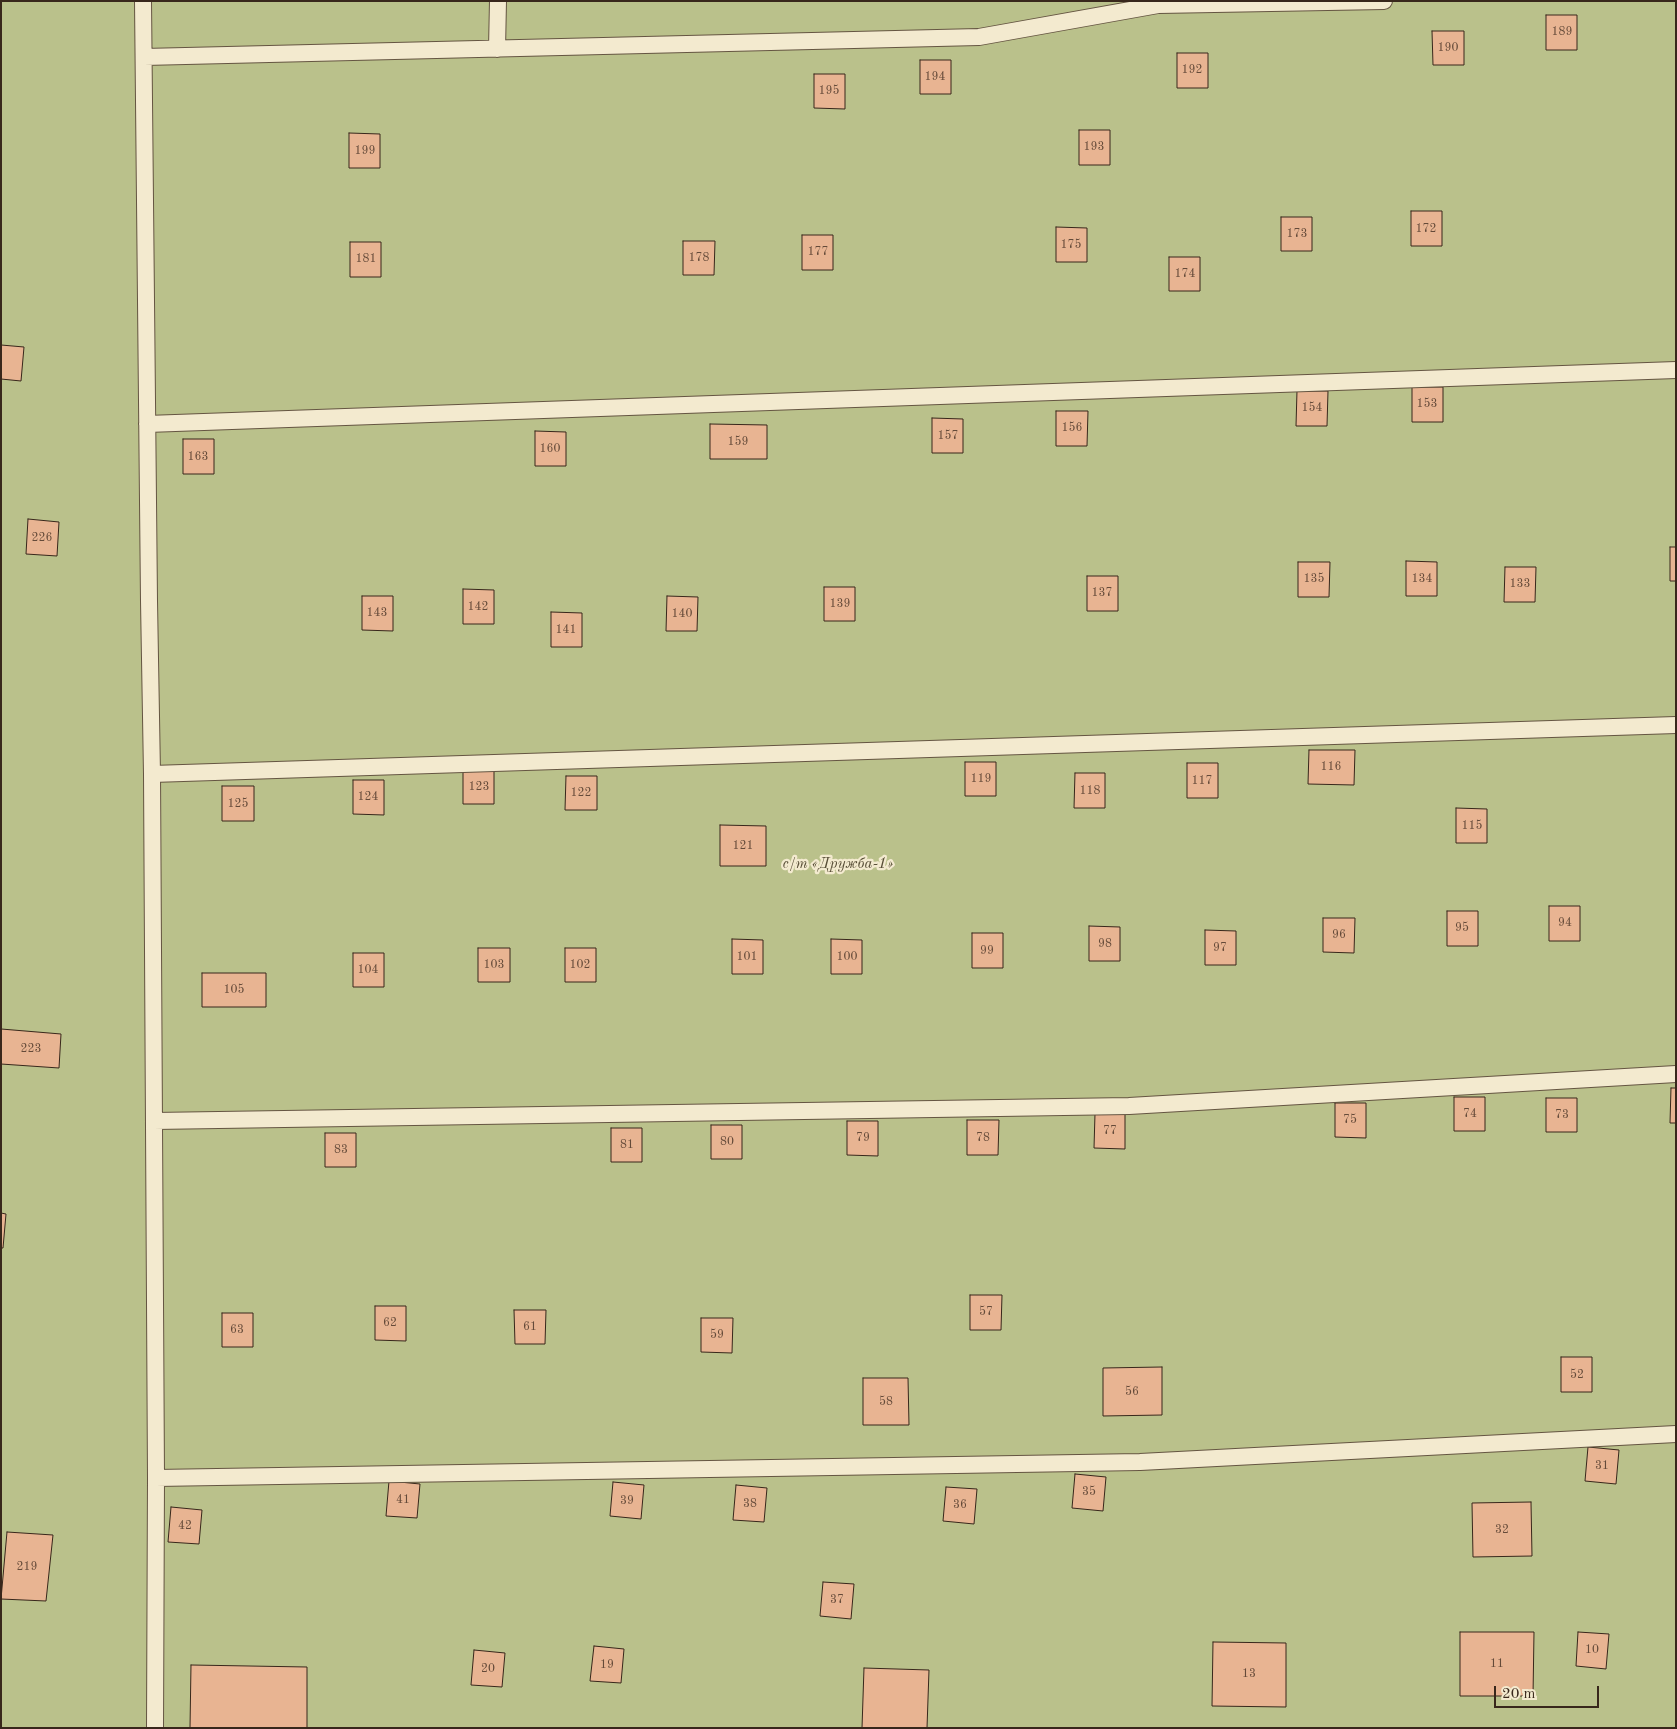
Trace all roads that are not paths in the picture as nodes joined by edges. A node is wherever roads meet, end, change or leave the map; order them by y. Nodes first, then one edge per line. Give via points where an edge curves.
1 (143, 1) edge
2 (498, 1) edge
3 (1384, 1) edge
4 (497, 49) junction
5 (144, 57) junction
6 (1676, 370) edge
7 (147, 424) junction
8 (1676, 724) edge
9 (152, 774) junction
10 (1676, 1074) edge
11 (154, 1120) junction
12 (1676, 1434) edge
13 (156, 1478) junction
14 (155, 1728) edge

1 - 5 lane
2 - 4 lane
3 - 4 lane via 1158,5 978,37
4 - 5 lane
5 - 7 lane
6 - 7 lane
7 - 9 lane
8 - 9 lane
9 - 11 lane
10 - 11 lane via 1129,1106
11 - 13 lane
12 - 13 lane via 1140,1462
13 - 14 lane

